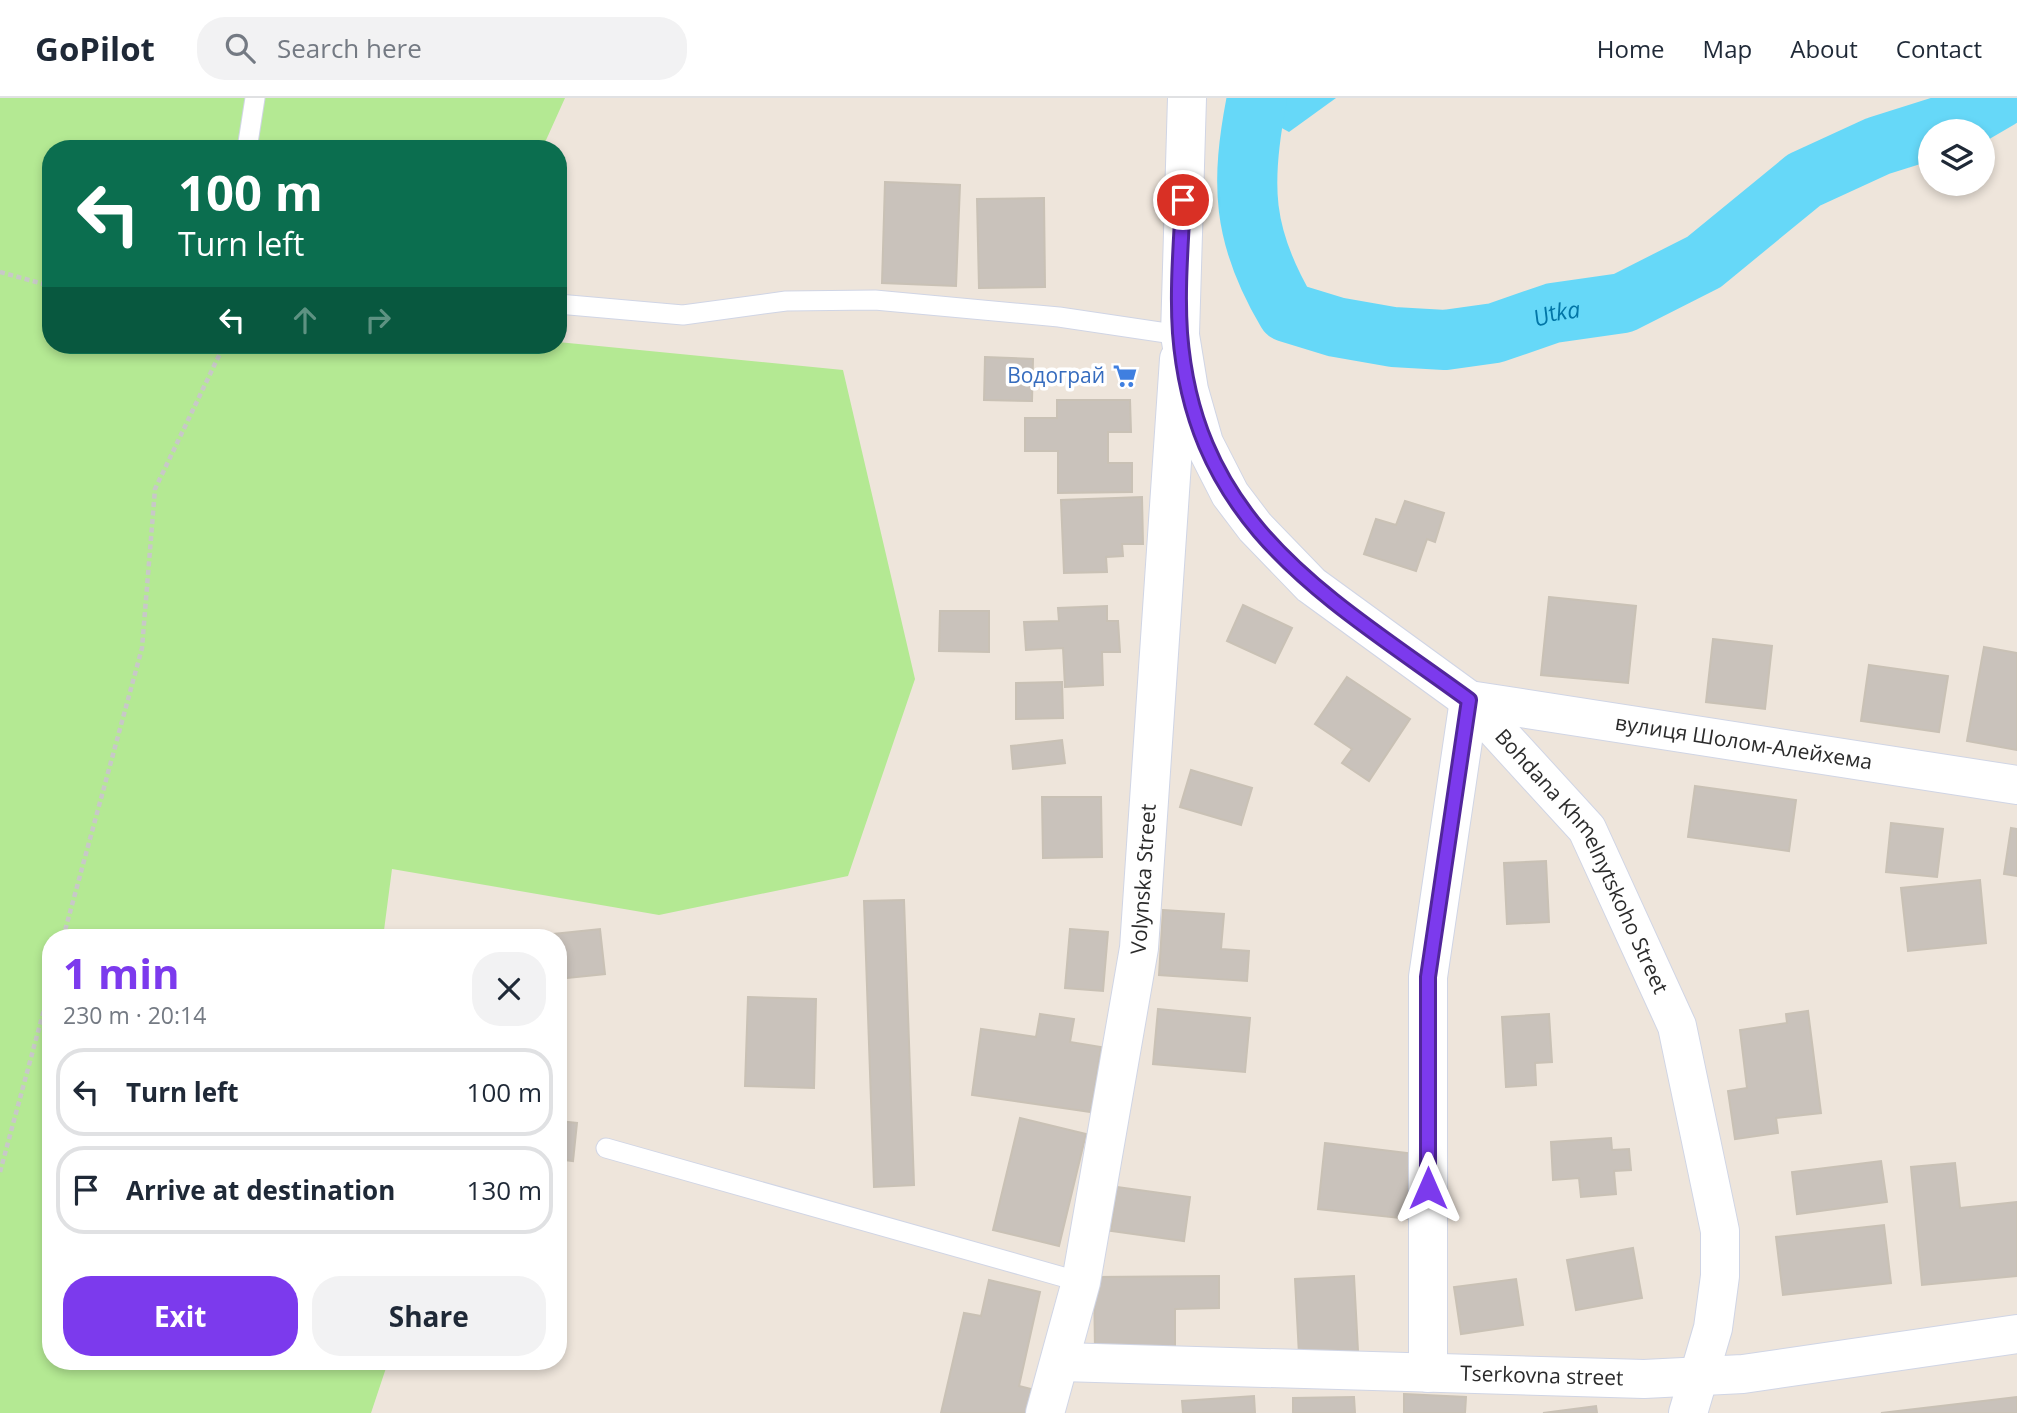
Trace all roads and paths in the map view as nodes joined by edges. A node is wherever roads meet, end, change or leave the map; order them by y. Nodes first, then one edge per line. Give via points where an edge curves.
1 (255, 98) edge
2 (1187, 98) edge
3 (248, 140) edge
4 (0, 272) edge
5 (42, 284) edge
6 (567, 305) edge
7 (1180, 335) junction
8 (220, 354) edge
9 (1469, 700) junction
10 (2017, 785) edge
11 (65, 929) edge
12 (42, 1017) edge
13 (606, 1148) dead end
14 (0, 1172) edge
15 (1081, 1282) junction
16 (2017, 1334) edge
17 (1062, 1362) junction
18 (1428, 1373) junction
19 (1700, 1377) junction
20 (1045, 1413) edge
21 (1688, 1413) edge

1 - 3 lane
2 - 7 street, Bohdana Khmelnytskoho Street
4 - 5 path
6 - 7 lane via 683,315 786,301 875,300 1059,317
7 - 9 street, Bohdana Khmelnytskoho Street via 1204,443 1230,494 1255,527 1311,585
7 - 15 street, Volynska Street via 1139,948
8 - 11 path via 155,489 142,648
9 - 10 street, вулиця Шолом-Алейхема
9 - 18 street via 1428,977
9 - 19 street, Bohdana Khmelnytskoho Street via 1587,829 1677,1026 1720,1231 1716,1302
12 - 14 path
13 - 15 lane
15 - 17 street, Volynska Street
16 - 19 street, Tserkovna street
17 - 18 street, Tserkovna street
17 - 20 street, Volynska Street
18 - 19 street, Tserkovna street
19 - 21 street, Bohdana Khmelnytskoho Street

